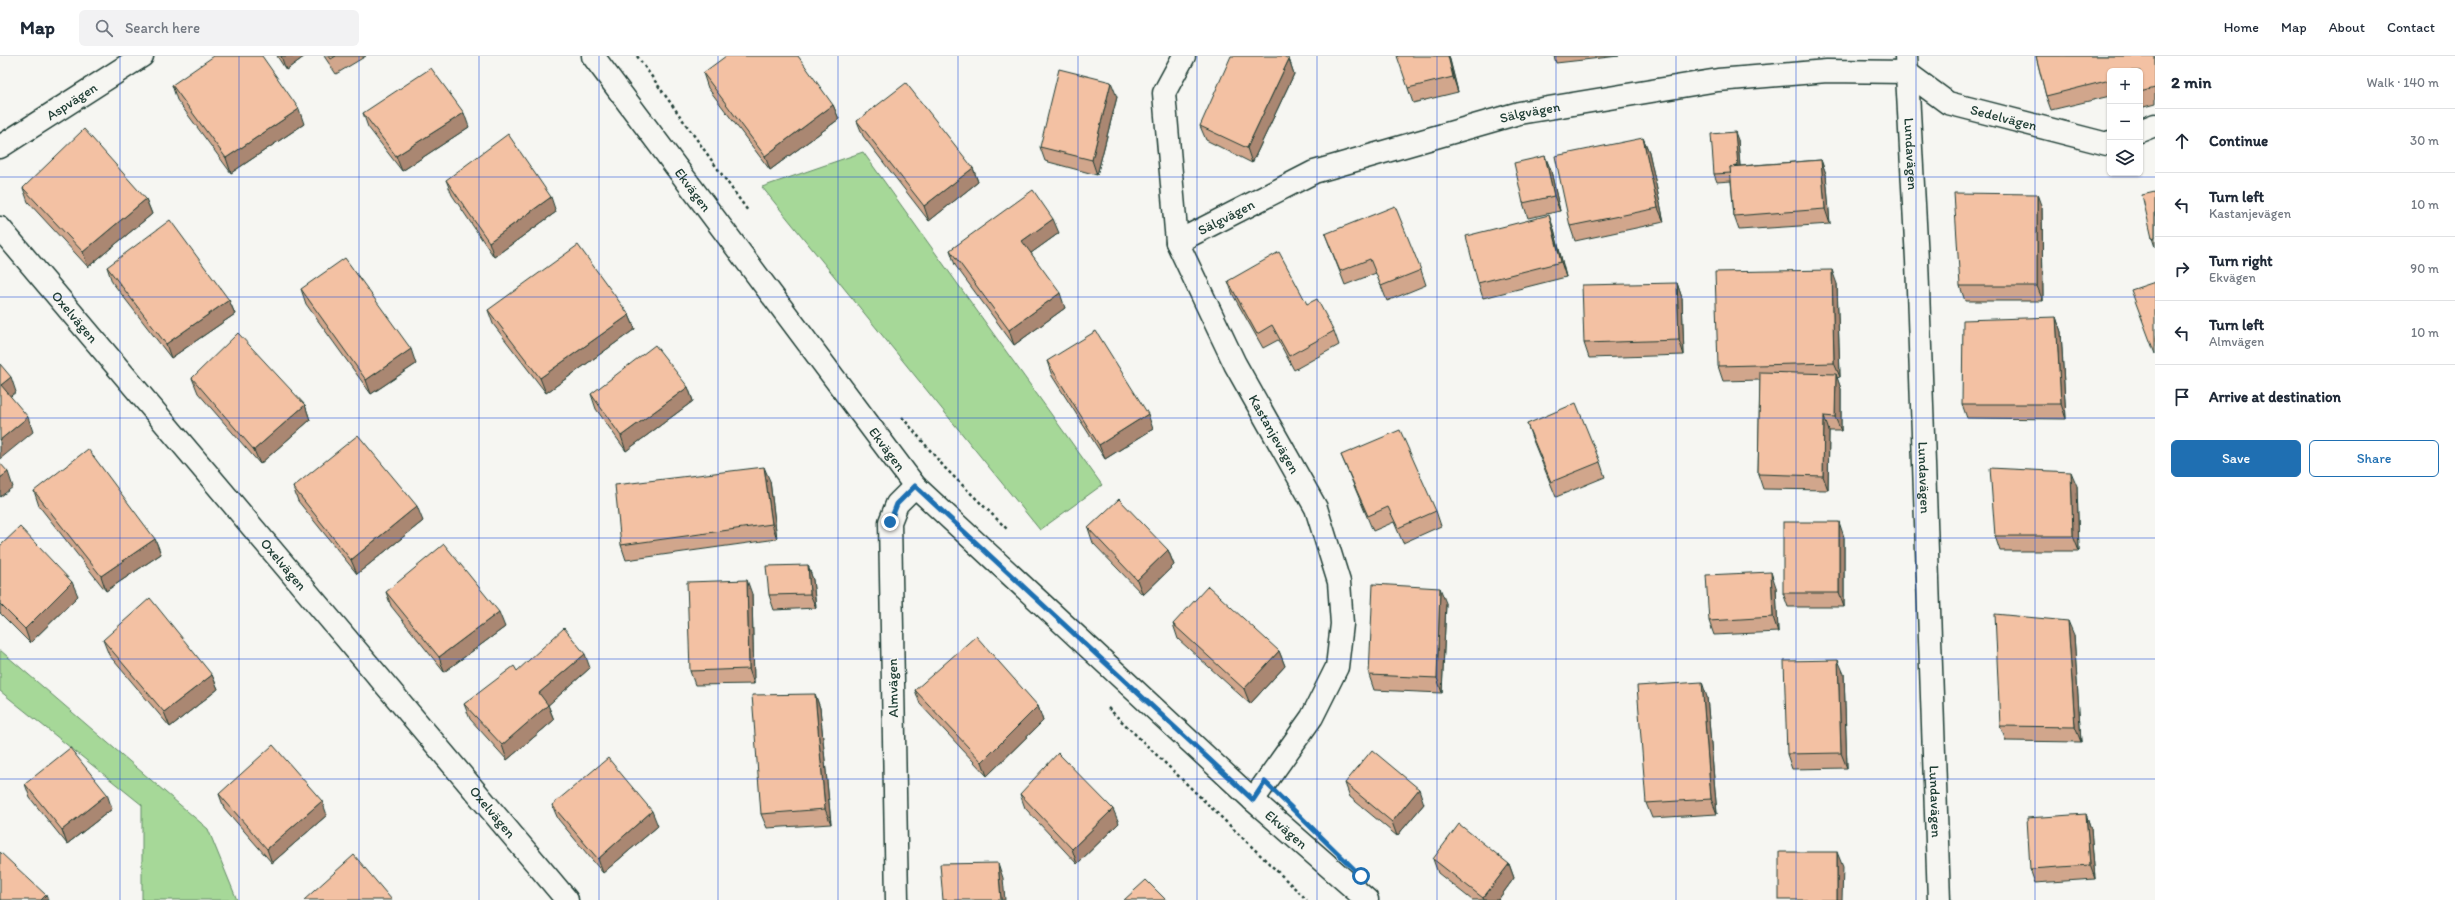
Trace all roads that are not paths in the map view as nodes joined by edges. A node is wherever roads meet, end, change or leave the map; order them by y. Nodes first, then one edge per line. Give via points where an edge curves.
1 (142, 56) edge
2 (593, 56) edge
3 (1184, 56) edge
4 (1906, 64) edge
5 (2155, 125) edge
6 (2143, 130) edge
7 (2107, 144) edge
8 (0, 147) edge
9 (0, 228) edge
10 (1177, 242) junction
11 (915, 486) junction
12 (1253, 800) junction
13 (567, 900) edge
14 (897, 900) edge
15 (1367, 900) edge
16 (1939, 900) edge

1 - 8 street, Aspvägen
2 - 11 street, Ekvägen
3 - 10 street, Kastanjevägen via 1164,93
4 - 7 street, Sedelvägen via 1948,103
4 - 10 street, Sälgvägen via 1718,80 1519,113 1314,172
4 - 16 street, Lundavägen via 1917,260
5 - 6 street
9 - 13 street, Oxelvägen
10 - 12 street, Kastanjevägen via 1235,364 1316,508 1338,582 1342,624 1337,667 1312,717
11 - 12 street, Ekvägen
11 - 14 street, Almvägen via 897,504 890,522
12 - 15 street, Ekvägen

